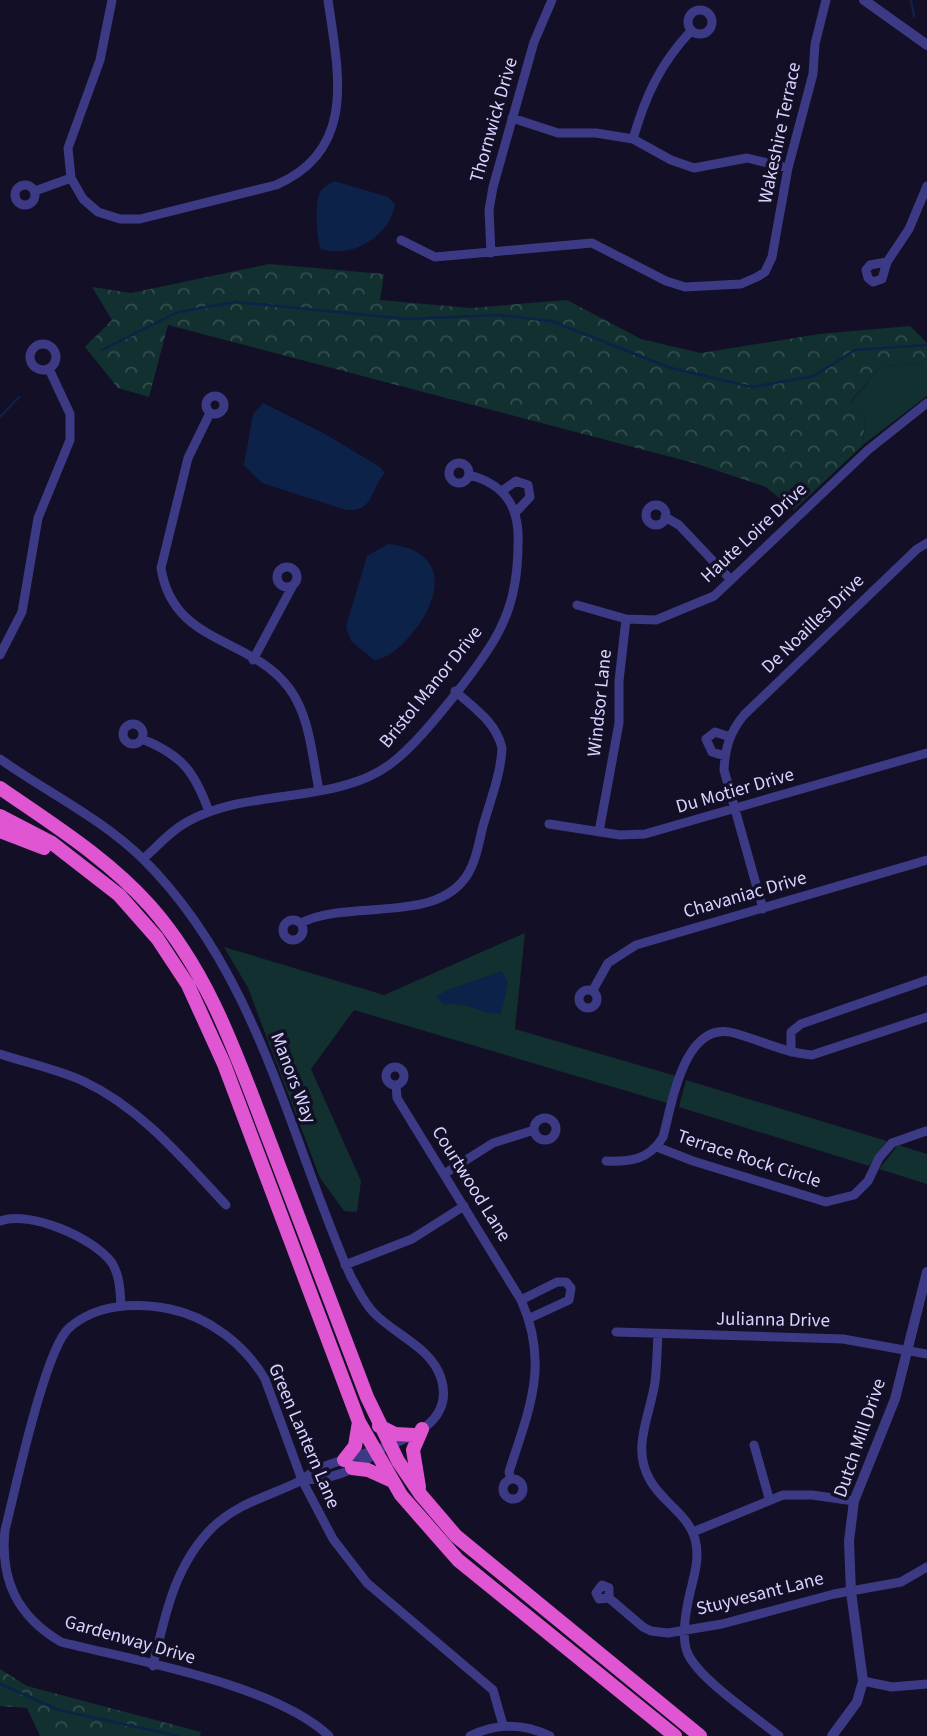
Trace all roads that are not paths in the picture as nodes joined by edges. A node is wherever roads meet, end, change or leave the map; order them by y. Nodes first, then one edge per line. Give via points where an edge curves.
1 (112, 0) edge
2 (328, 0) edge
3 (552, 0) edge
4 (825, 0) edge
5 (864, 0) edge
6 (690, 32) dead end
7 (927, 45) edge
8 (512, 118) junction
9 (632, 139) junction
10 (788, 168) junction
11 (71, 178) junction
12 (927, 186) edge
13 (35, 191) dead end
14 (401, 240) dead end
15 (491, 253) junction
16 (887, 262) dead end
17 (48, 369) dead end
18 (927, 402) edge
19 (210, 413) dead end
20 (469, 475) dead end
21 (502, 491) junction
22 (516, 512) junction
23 (666, 517) dead end
24 (927, 543) edge
25 (731, 580) junction
26 (292, 587) dead end
27 (577, 605) dead end
28 (626, 619) junction
29 (0, 655) edge
30 (253, 660) junction
31 (455, 691) junction
32 (730, 737) junction
33 (142, 739) dead end
34 (927, 753) edge
35 (725, 756) junction
36 (0, 759) edge
37 (0, 788) edge
38 (318, 790) junction
39 (0, 799) edge
40 (734, 810) junction
41 (209, 812) junction
42 (0, 816) edge
43 (550, 824) dead end
44 (0, 831) edge
45 (61, 831) junction
46 (599, 832) junction
47 (143, 859) junction
48 (927, 860) edge
49 (98, 877) junction
50 (762, 909) junction
51 (301, 923) dead end
52 (927, 980) edge
53 (593, 990) dead end
54 (927, 1017) edge
55 (791, 1052) junction
56 (0, 1054) edge
57 (396, 1084) dead end
58 (534, 1130) dead end
59 (927, 1130) edge
60 (657, 1147) junction
61 (606, 1161) dead end
62 (444, 1174) junction
63 (226, 1205) dead end
64 (464, 1206) junction
65 (0, 1221) edge
66 (345, 1265) junction
67 (927, 1272) edge
68 (522, 1300) junction
69 (121, 1305) junction
70 (530, 1318) junction
71 (616, 1332) dead end
72 (658, 1334) junction
73 (906, 1349) junction
74 (927, 1354) edge
75 (359, 1422) junction
76 (379, 1426) junction
77 (418, 1432) junction
78 (754, 1445) dead end
79 (390, 1446) junction
80 (375, 1452) junction
81 (348, 1464) junction
82 (511, 1479) dead end
83 (302, 1480) junction
84 (391, 1480) junction
85 (421, 1495) junction
86 (769, 1499) junction
87 (854, 1501) junction
88 (692, 1532) junction
89 (927, 1567) edge
90 (851, 1592) junction
91 (609, 1598) dead end
92 (685, 1631) junction
93 (153, 1665) junction
94 (863, 1681) junction
95 (927, 1684) edge
96 (503, 1725) junction
97 (329, 1736) edge
98 (470, 1736) edge
99 (550, 1736) edge
100 (675, 1736) edge
101 (700, 1736) edge
102 (779, 1736) edge
103 (832, 1736) edge

1 - 11 street via 100,60 68,148
2 - 11 street via 337,67 337,113 325,145 299,172 276,185 130,220 92,208
3 - 8 street, Thornwick Drive
4 - 10 street, Wakeshire Terrace via 813,74
5 - 7 street
6 - 9 street via 663,64
8 - 9 street via 558,133
8 - 15 street, Thornwick Drive via 491,198
9 - 10 street via 694,168 747,158
10 - 15 street, Wakeshire Terrace via 772,257 765,272 741,284 694,288 666,281 592,243
11 - 13 street
12 - 16 street via 909,229
14 - 15 street via 435,257
17 - 29 street via 69,414 70,440 37,518 22,612
18 - 25 street, Haute Loire Drive via 868,450
19 - 30 street via 188,458 162,576 167,596 187,621
20 - 21 street
21 - 22 street
21 - 22 street via 516,481 528,485 530,497
22 - 31 street, Bristol Manor Drive via 518,548 508,610 489,648
23 - 25 street
24 - 32 street, De Noailles Drive via 744,715
25 - 28 street, Haute Loire Drive via 714,596 685,611 656,620
26 - 30 street
27 - 28 street, Haute Loire Drive
28 - 46 street, Windsor Lane via 618,732
30 - 38 street via 286,685 301,709
31 - 38 street, Bristol Manor Drive via 394,762 358,782
31 - 51 street via 487,719 502,748 474,860 464,879 447,895 425,904 332,912
32 - 35 street, De Noailles Drive
32 - 35 street, De Noailles Drive via 715,732 706,739 712,752
33 - 41 street via 190,769
34 - 40 street, Du Motier Drive
35 - 40 street, De Noailles Drive
36 - 47 street, Manors Way via 104,826
37 - 45 highway
38 - 41 street, Bristol Manor Drive
39 - 45 highway
40 - 46 street, Du Motier Drive via 645,834
40 - 50 street, De Noailles Drive
41 - 47 street, Bristol Manor Drive via 178,827
42 - 49 highway via 52,843
43 - 46 street, Du Motier Drive
44 - 49 highway
45 - 76 highway via 107,864 148,904 184,949 212,998
47 - 66 street, Manors Way via 179,898 231,976 251,1017
48 - 50 street, Chavaniac Drive
49 - 75 highway via 157,938 202,1010
50 - 53 street, Chavaniac Drive via 636,945 608,963
52 - 55 street via 801,1024 791,1032
54 - 55 street via 822,1054
55 - 60 street via 732,1032 701,1039 685,1063
56 - 63 street via 80,1080 127,1107 167,1141
57 - 62 street, Courtwood Lane via 397,1098
58 - 62 street via 493,1143
59 - 60 street, Terrace Rock Circle via 892,1143 855,1195 826,1202
60 - 61 street via 632,1162
62 - 64 street, Courtwood Lane
64 - 66 street via 411,1238
64 - 68 street, Courtwood Lane
65 - 69 street via 21,1217 44,1223 102,1252 118,1275
66 - 77 street, Manors Way via 372,1312 436,1365 442,1381 440,1404
67 - 73 street, Dutch Mill Drive
68 - 70 street, Courtwood Lane
68 - 70 street via 557,1282 566,1282 571,1288 566,1302
69 - 83 street, Green Lantern Lane via 186,1312 235,1342 265,1380
69 - 93 street, Gardenway Drive via 76,1322 51,1356 5,1530 2,1561 15,1601 48,1634 61,1642
70 - 82 street, Courtwood Lane via 537,1378 509,1472
71 - 72 street, Julianna Drive
72 - 73 street, Julianna Drive via 843,1339
72 - 88 street via 655,1379 641,1435 643,1466
73 - 74 street, Julianna Drive
73 - 87 street, Dutch Mill Drive via 891,1408
75 - 80 highway
75 - 81 highway
76 - 77 highway via 395,1434
76 - 79 highway
77 - 79 street
77 - 85 highway via 413,1450
78 - 86 street
79 - 80 street
79 - 85 highway
80 - 81 street via 363,1452
80 - 84 highway
81 - 83 street via 319,1480
81 - 84 highway
83 - 93 street via 239,1507 199,1542 176,1583
83 - 96 street, Green Lantern Lane via 320,1520 352,1565 401,1615 494,1690
84 - 100 highway via 418,1518 458,1560
85 - 101 highway via 477,1555
86 - 87 street via 796,1494
86 - 88 street
87 - 90 street, Dutch Mill Drive via 849,1541
88 - 92 street via 696,1569
89 - 90 street, Stuyvesant Lane via 901,1582
90 - 92 street, Stuyvesant Lane
90 - 94 street, Dutch Mill Drive
91 - 92 street, Stuyvesant Lane via 651,1631
92 - 102 street via 687,1653 701,1672
93 - 97 street, Gardenway Drive via 270,1699
94 - 95 street via 892,1687
94 - 103 street via 857,1702
96 - 98 street
96 - 99 street

